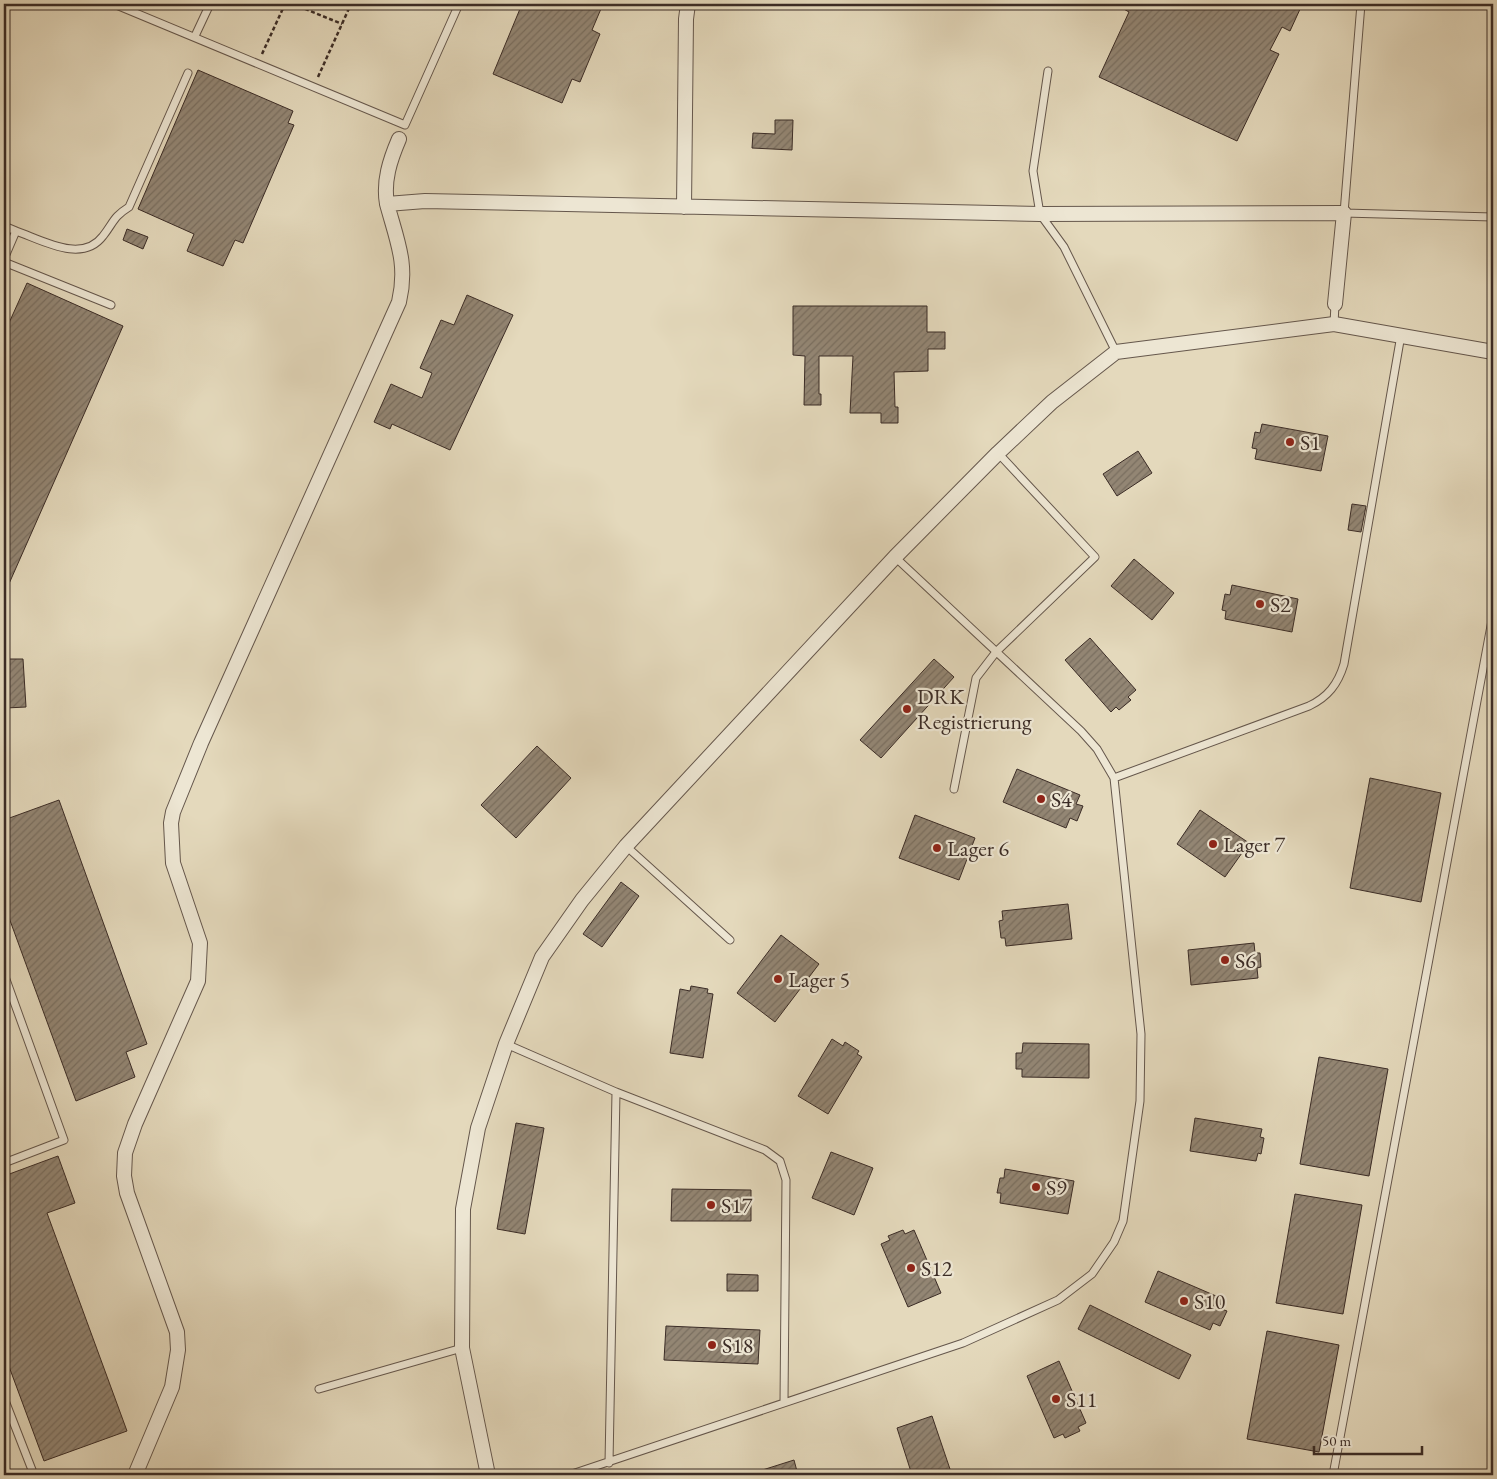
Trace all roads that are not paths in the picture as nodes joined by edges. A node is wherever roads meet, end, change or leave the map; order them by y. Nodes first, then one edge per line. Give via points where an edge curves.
1 (114, 4) edge
2 (210, 4) edge
3 (459, 4) edge
4 (688, 4) edge
5 (1361, 4) edge
6 (195, 36) junction
7 (1048, 71) dead end
8 (188, 73) dead end
9 (406, 125) junction
10 (399, 139) joint
11 (387, 204) junction
12 (684, 206) junction
13 (1344, 213) junction
14 (1040, 214) junction
15 (1493, 217) edge
16 (4, 226) edge
17 (16, 231) junction
18 (4, 260) edge
19 (1336, 304) joint
20 (111, 305) dead end
21 (1334, 324) junction
22 (1402, 335) junction
23 (1116, 352) junction
24 (1493, 352) edge
25 (998, 452) junction
26 (895, 557) junction
27 (1493, 615) edge
28 (996, 652) junction
29 (1114, 778) junction
30 (954, 789) dead end
31 (626, 846) junction
32 (730, 940) dead end
33 (4, 974) edge
34 (506, 1044) junction
35 (616, 1092) junction
36 (4, 1162) edge
37 (462, 1348) junction
38 (319, 1390) dead end
39 (4, 1398) edge
40 (784, 1402) junction
41 (609, 1463) junction
42 (34, 1475) edge
43 (134, 1475) edge
44 (488, 1475) edge
45 (569, 1475) edge
46 (1333, 1475) edge

1 - 6 lane
2 - 6 lane
3 - 9 lane
4 - 12 street
5 - 13 lane
6 - 9 lane
7 - 14 lane via 1033,171
8 - 17 lane via 129,207 115,216 95,245 68,250
9 - 10 lane
10 - 11 street via 388,170
11 - 12 street via 425,201
11 - 43 street via 403,263 404,282 399,302 212,716 173,812 171,845 174,863 200,943 198,981 134,1124 125,1153 124,1176 127,1193 177,1332 177,1366 166,1405
12 - 14 street
13 - 14 street
13 - 15 lane
13 - 19 street
14 - 23 lane via 1064,246
16 - 17 lane
17 - 18 lane
18 - 20 lane
19 - 21 lane
21 - 22 street
21 - 23 street
22 - 24 street
22 - 29 lane via 1344,664 1335,686 1324,698 1309,706
23 - 25 street via 1052,402
25 - 26 street
25 - 28 lane via 1095,556
26 - 28 lane
26 - 31 street
27 - 46 lane
28 - 29 lane via 1081,731 1097,749
28 - 30 lane via 976,678
29 - 40 lane via 1141,1034 1140,1101 1123,1221 1114,1242 1092,1274 1058,1300 963,1343
31 - 32 lane
31 - 34 street via 542,956
33 - 36 lane via 64,1140
34 - 35 lane
34 - 37 street via 478,1128 463,1209
35 - 40 lane via 765,1150 776,1156 783,1167 786,1180
35 - 41 lane
37 - 38 lane
37 - 44 street
39 - 42 lane
40 - 41 lane
41 - 45 lane

